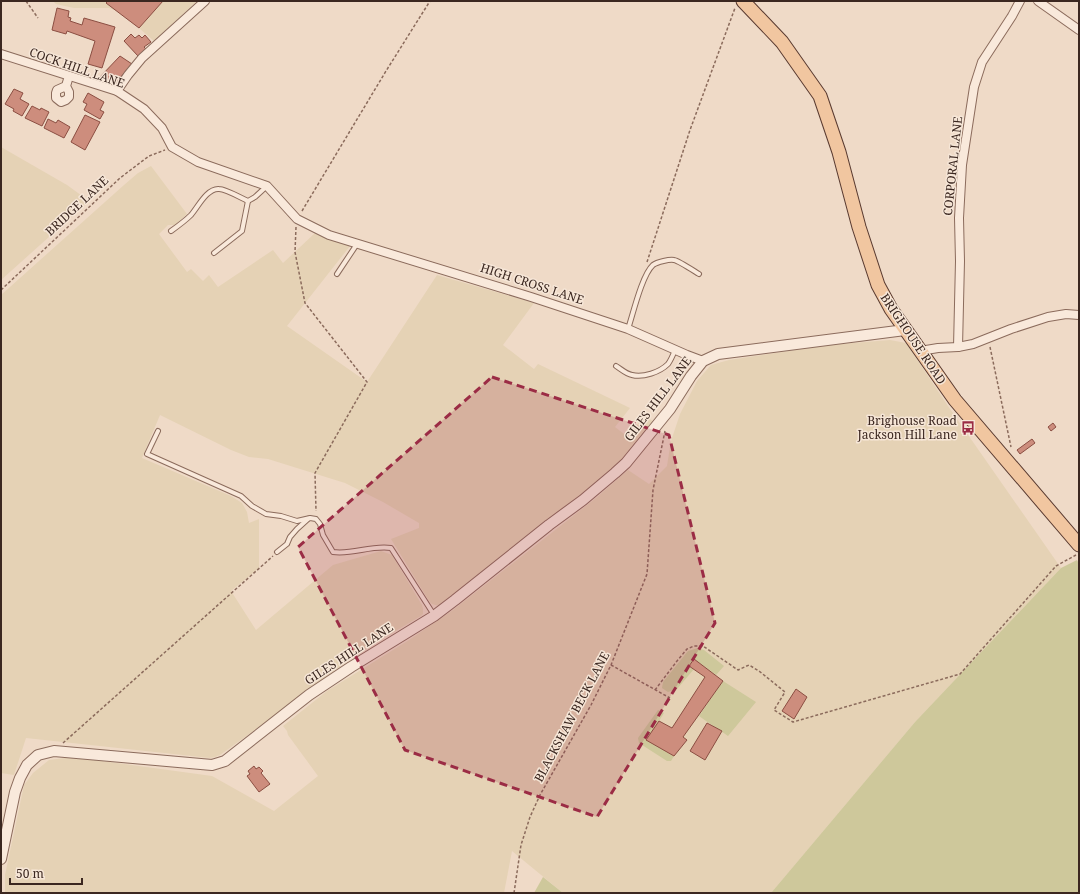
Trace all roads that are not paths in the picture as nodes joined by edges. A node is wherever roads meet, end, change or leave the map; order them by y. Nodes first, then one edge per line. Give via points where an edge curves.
1 (205, 1) edge
2 (1020, 1) edge
3 (1038, 1) edge
4 (739, 5) edge
5 (1079, 30) edge
6 (1, 54) edge
7 (70, 76) junction
8 (66, 86) dead end
9 (117, 92) junction
10 (172, 147) joint
11 (266, 186) junction
12 (248, 201) junction
13 (171, 231) dead end
14 (357, 244) junction
15 (214, 253) dead end
16 (337, 274) dead end
17 (699, 274) dead end
18 (1079, 315) edge
19 (628, 329) junction
20 (905, 330) junction
21 (958, 347) junction
22 (676, 350) junction
23 (920, 351) junction
24 (703, 361) junction
25 (616, 366) dead end
26 (158, 431) dead end
27 (310, 518) junction
28 (1079, 545) edge
29 (277, 552) road end
30 (434, 616) junction
31 (1, 859) edge

1 - 9 street via 142,58
2 - 21 street, CORPORAL LANE via 982,62 974,86 962,165
3 - 5 street
4 - 20 main road, BRIGHOUSE ROAD via 782,42 820,96 878,285
6 - 7 street, COCK HILL LANE
7 - 8 street
7 - 9 street, COCK HILL LANE
9 - 10 street, COCK HILL LANE via 144,109 162,128
10 - 11 street, HIGH CROSS LANE via 198,162
11 - 12 lane
11 - 14 street, HIGH CROSS LANE via 297,219 329,235
12 - 13 lane via 219,189 211,191 190,215
12 - 15 lane via 242,231
14 - 16 lane
14 - 19 street, HIGH CROSS LANE
17 - 19 lane via 675,260 654,264 642,285
18 - 21 street via 1048,317
19 - 22 street, HIGH CROSS LANE
20 - 23 main road, BRIGHOUSE ROAD
20 - 24 street via 718,354
21 - 23 street
22 - 24 street, HIGH CROSS LANE
22 - 25 lane via 668,364 650,374 633,376
23 - 28 main road, BRIGHOUSE ROAD via 955,400
24 - 30 street, GILES HILL LANE via 670,409 626,463 583,500
26 - 27 lane via 147,454 241,496 266,514 297,521
27 - 29 lane
27 - 30 lane via 316,519 320,524 333,552 382,546 391,548
30 - 31 street, GILES HILL LANE via 351,666 309,695 225,761 212,765 54,751 38,755 27,764 15,792

